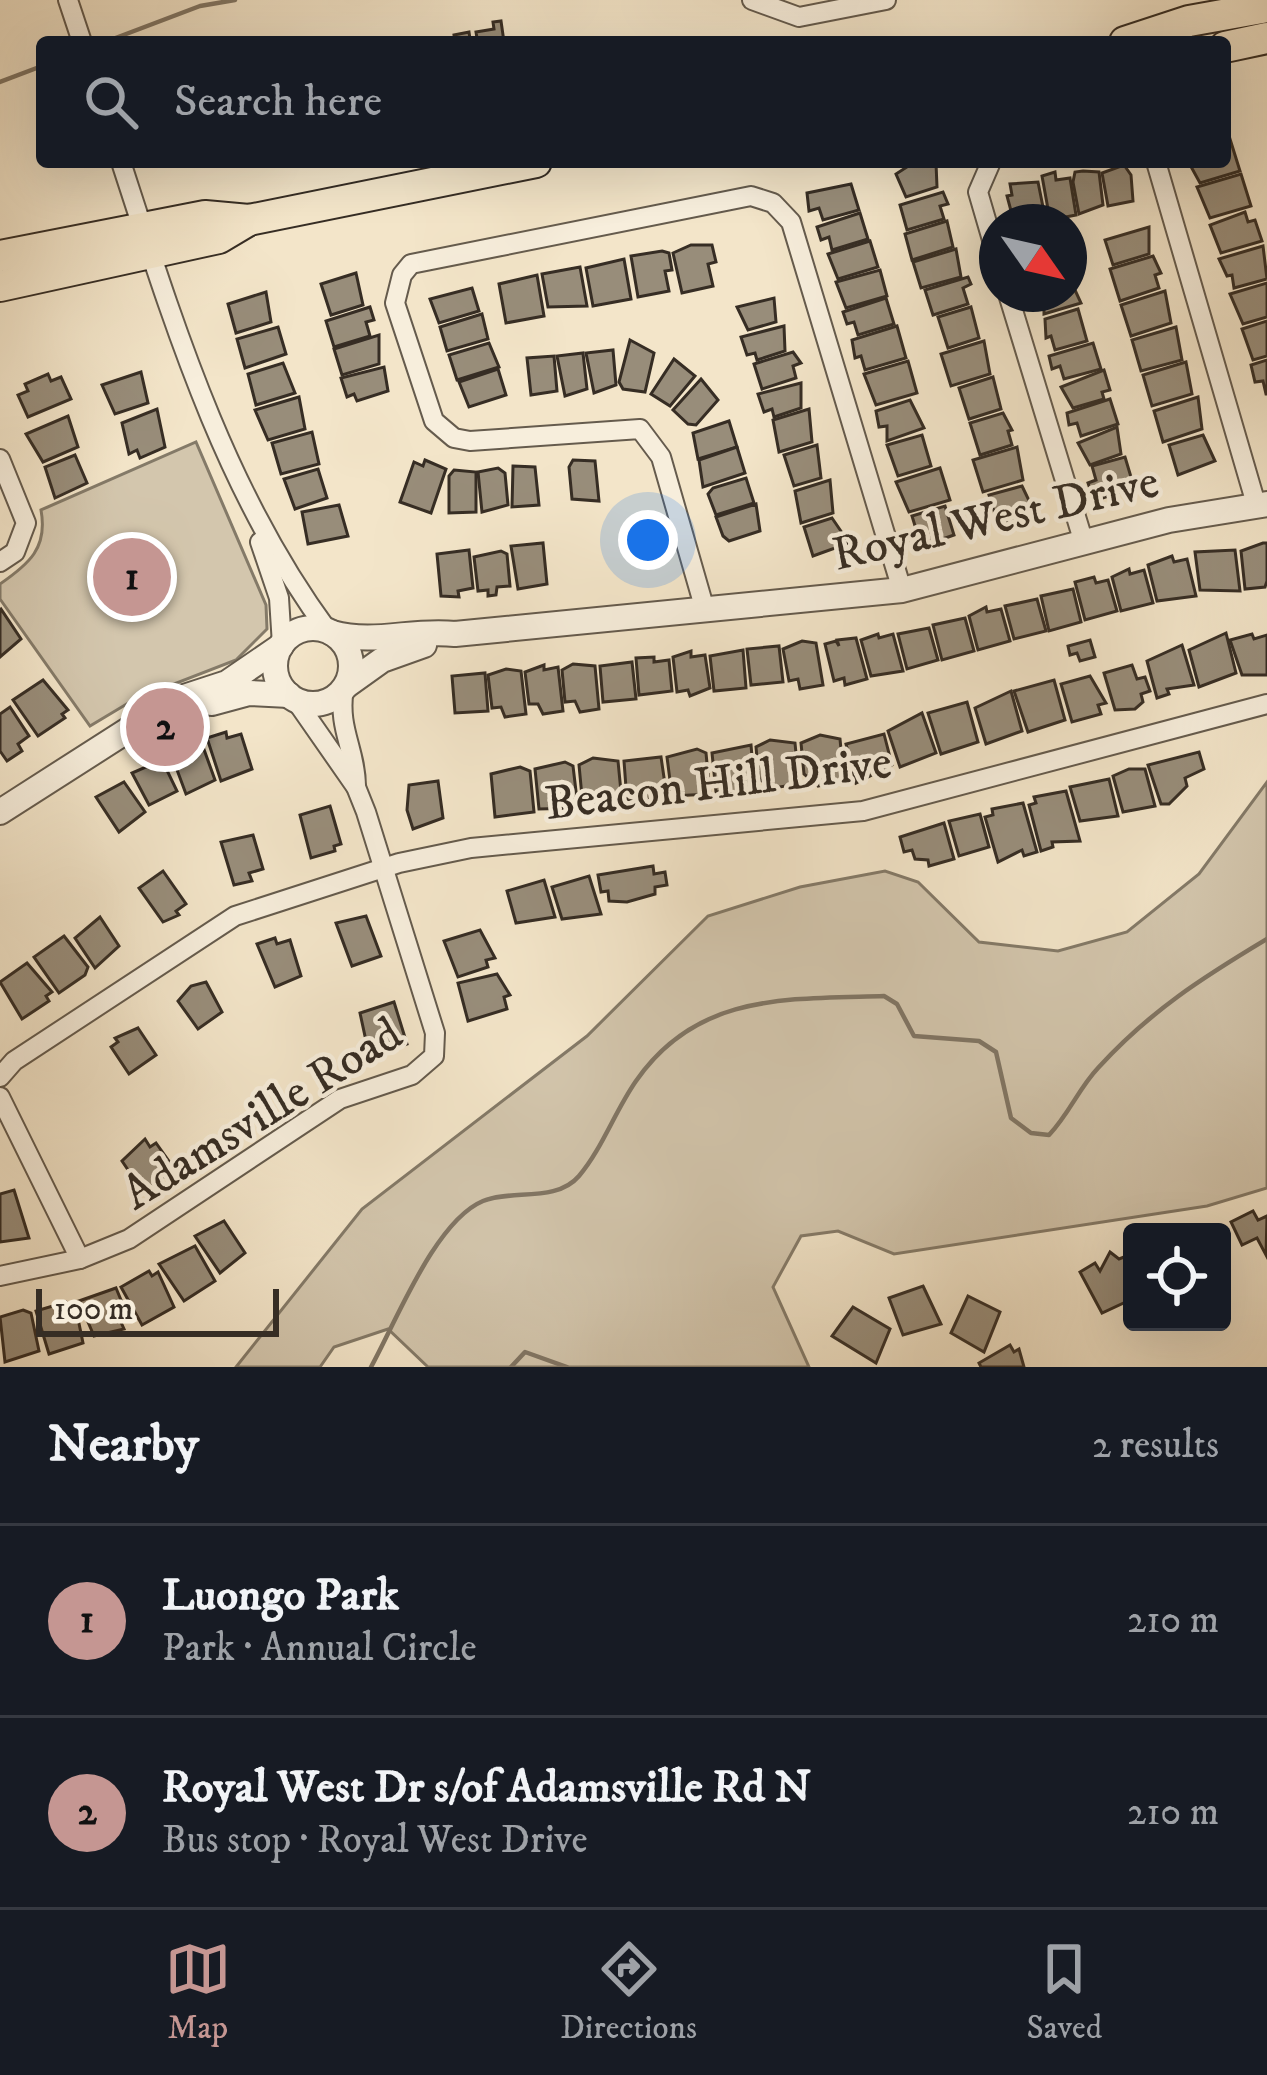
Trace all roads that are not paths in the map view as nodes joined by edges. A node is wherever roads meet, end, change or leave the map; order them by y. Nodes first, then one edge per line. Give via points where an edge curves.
1 (68, 0) edge
2 (752, 0) edge
3 (886, 0) edge
4 (1267, 7) edge
5 (80, 36) edge
6 (1143, 36) edge
7 (1267, 38) edge
8 (1231, 45) edge
9 (123, 168) edge
10 (506, 168) edge
11 (988, 168) edge
12 (1158, 168) edge
13 (981, 204) edge
14 (146, 241) junction
15 (0, 256) edge
16 (0, 286) edge
17 (1013, 312) edge
18 (0, 459) edge
19 (1262, 504) edge
20 (255, 520) junction
21 (1084, 543) junction
22 (0, 562) edge
23 (902, 590) junction
24 (705, 610) junction
25 (330, 632) junction
26 (455, 634) junction
27 (281, 646) junction
28 (345, 687) junction
29 (291, 697) junction
30 (1267, 704) edge
31 (169, 709) junction
32 (356, 787) junction
33 (0, 812) edge
34 (385, 868) junction
35 (0, 1077) edge
36 (0, 1097) edge
37 (80, 1258) junction
38 (0, 1276) edge

1 - 5 street
2 - 3 street via 799,17
4 - 6 main road
7 - 8 main road
9 - 14 street
10 - 14 main road via 249,220 219,238
11 - 13 street via 977,192
12 - 19 street
14 - 15 main road
14 - 16 main road
14 - 20 street
17 - 21 street
18 - 22 street via 26,523 15,552
19 - 21 street, Royal West Drive
20 - 25 street
20 - 27 street via 279,598
21 - 23 street, Royal West Drive
23 - 24 street, Royal West Drive
23 - 24 street via 791,222 773,203 751,196 412,264 395,303 434,421 470,441 640,429 661,457
24 - 26 street, Royal West Drive
25 - 26 street, Royal West Drive via 377,641
25 - 27 street via 298,631
25 - 28 street via 352,662
26 - 28 street, Royal West Drive via 382,660
27 - 29 street via 275,667
27 - 31 street
28 - 29 street via 320,704
28 - 32 street, Adamsville Road via 341,729
29 - 31 street via 249,693
29 - 32 street, Adamsville Road
30 - 34 street, Beacon Hill Drive via 863,811 471,848
31 - 33 street
32 - 34 street, Adamsville Road
34 - 35 street, Beacon Hill Drive via 235,916
34 - 37 street, Adamsville Road via 435,1033 428,1064 340,1099 149,1228
36 - 37 street
37 - 38 street, Adamsville Road

